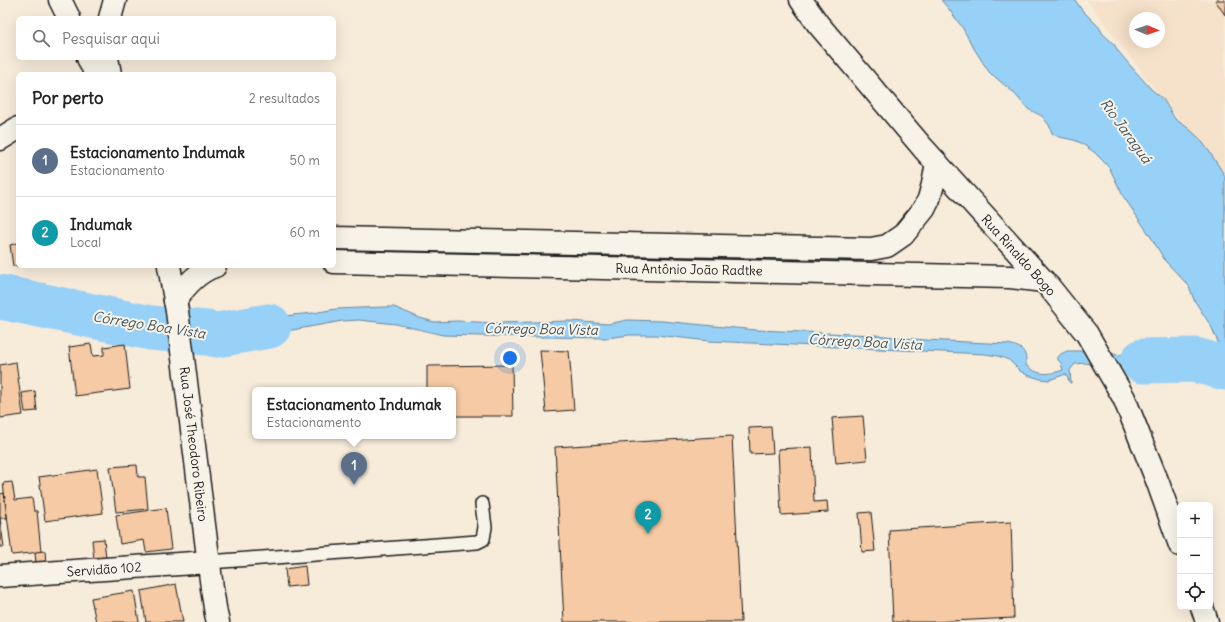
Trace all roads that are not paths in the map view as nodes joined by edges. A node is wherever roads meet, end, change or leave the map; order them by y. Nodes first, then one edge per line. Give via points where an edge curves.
1 (115, 0) edge
2 (801, 0) edge
3 (111, 16) edge
4 (89, 60) edge
5 (107, 60) edge
6 (95, 72) edge
7 (110, 72) edge
8 (16, 129) edge
9 (0, 139) edge
10 (937, 163) junction
11 (336, 238) edge
12 (336, 262) edge
13 (169, 268) edge
14 (211, 268) edge
15 (1044, 281) junction
16 (176, 306) junction
17 (482, 504) dead end
18 (1178, 538) edge
19 (209, 562) junction
20 (0, 576) edge
21 (1203, 610) edge
22 (218, 622) edge
23 (1207, 622) edge

1 - 3 street
2 - 10 street, Rua Rinaldo Bogo via 818,24
4 - 6 street
5 - 7 street
8 - 9 street
10 - 11 street, Rua Antônio João Radtke via 929,199 924,209 903,235 887,246 871,249
10 - 15 street, Rua Rinaldo Bogo
12 - 15 street, Rua Antônio João Radtke via 1010,277
13 - 16 street, Rua José Theodoro Ribeiro
14 - 16 street via 184,287
15 - 18 street, Rua Rinaldo Bogo via 1088,334 1124,398
16 - 19 street, Rua José Theodoro Ribeiro
17 - 19 lane via 485,527 483,539 477,542
19 - 20 street, Servidão 102
19 - 22 street, Rua José Theodoro Ribeiro
21 - 23 street

